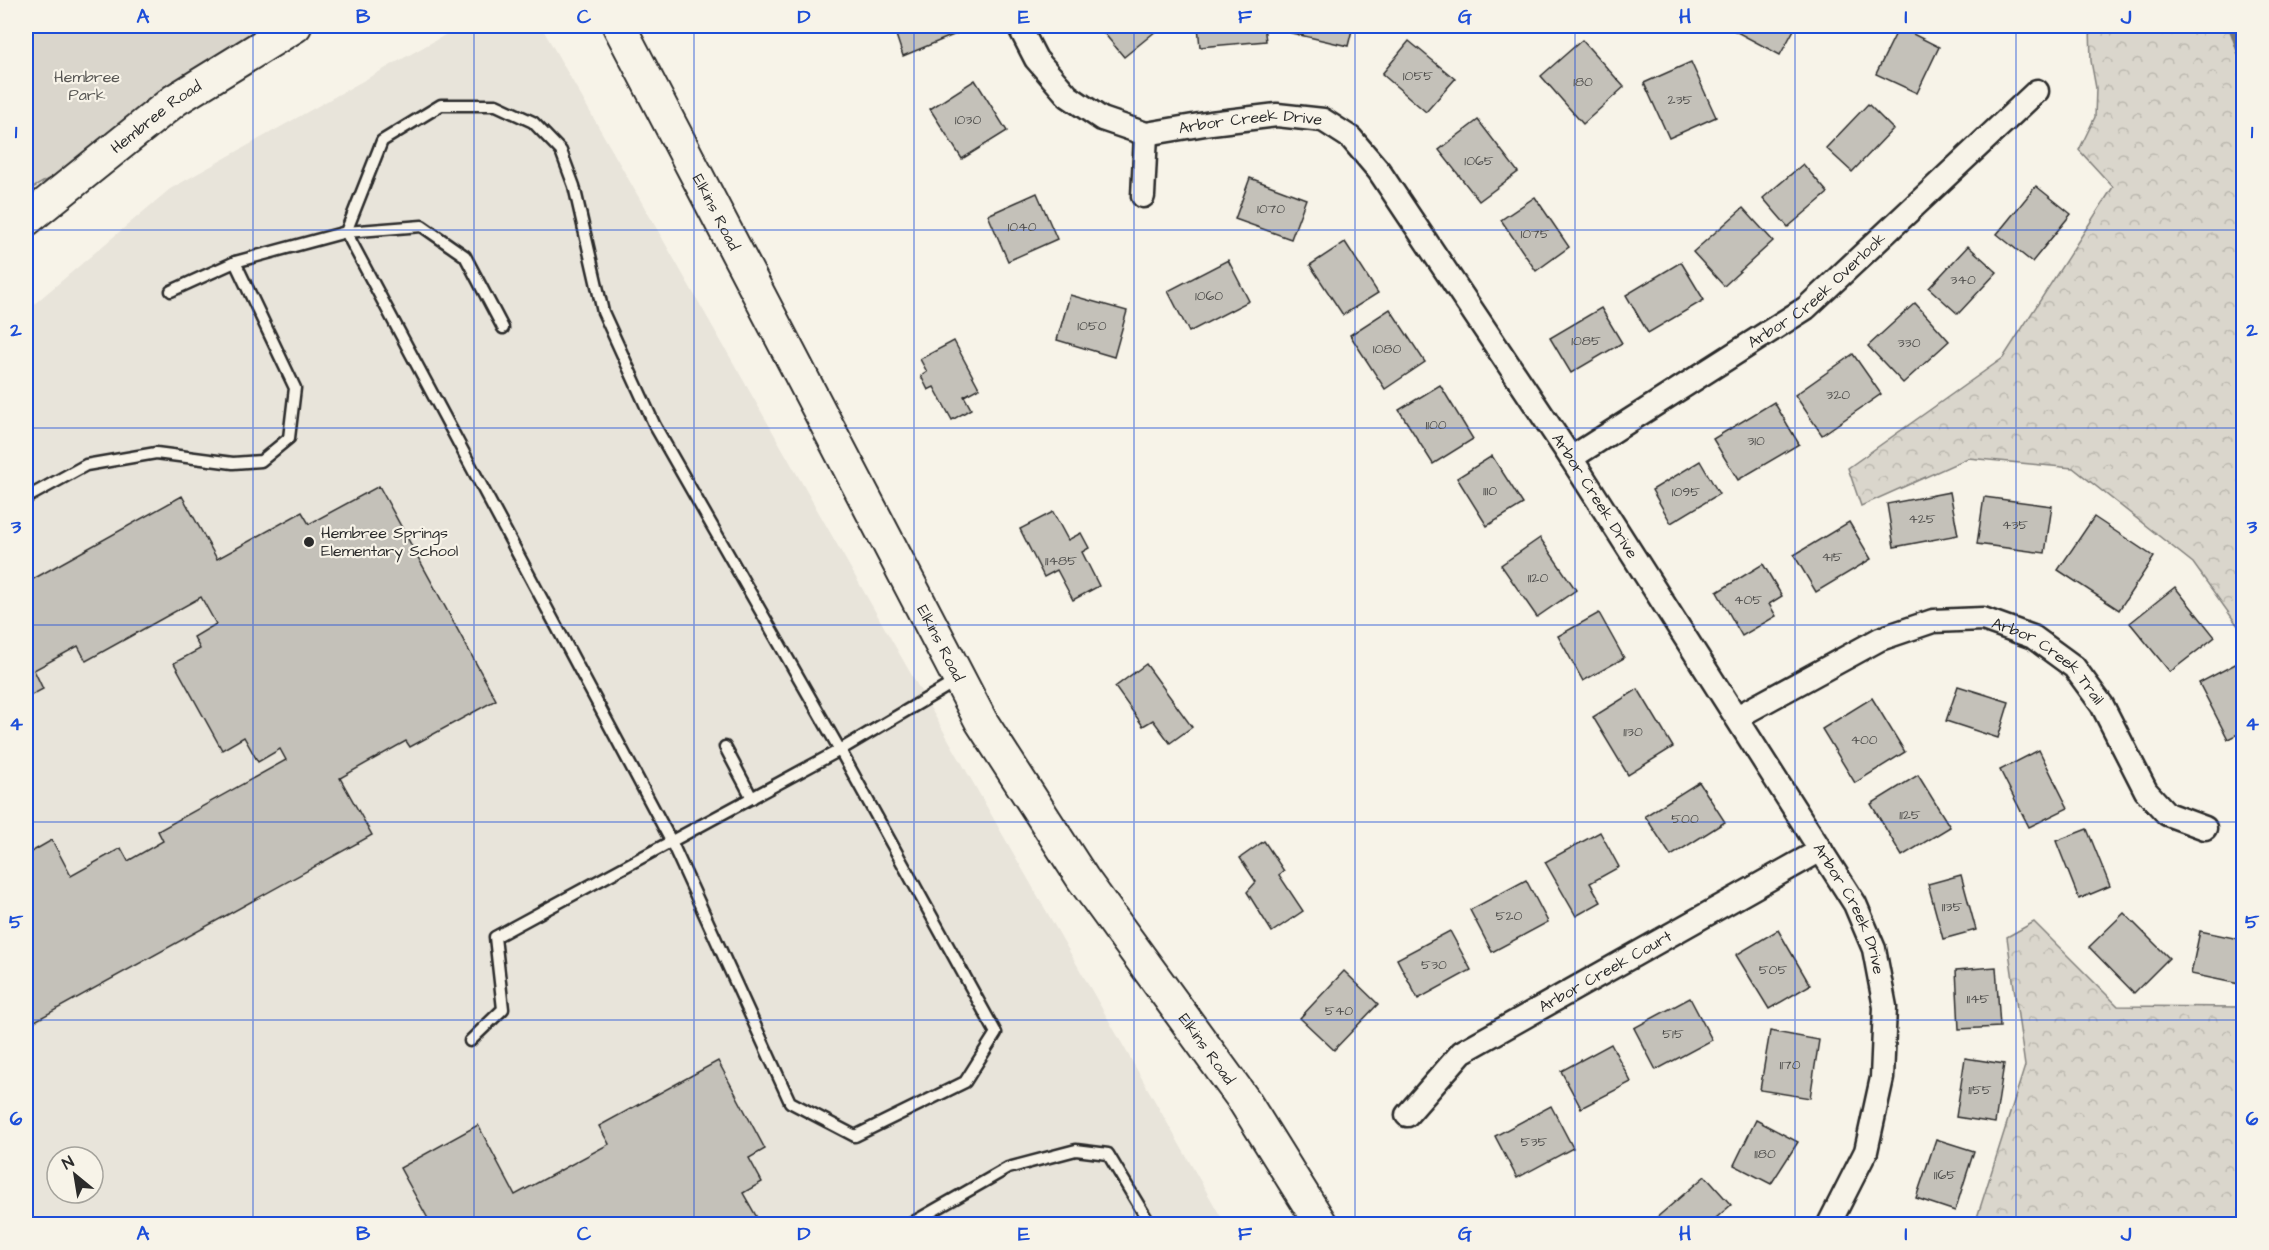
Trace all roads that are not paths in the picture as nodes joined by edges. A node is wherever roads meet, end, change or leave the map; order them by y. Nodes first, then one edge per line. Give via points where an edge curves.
1 (295, 26) edge
2 (619, 26) edge
3 (1019, 26) edge
4 (2037, 90) dead end
5 (1146, 134) junction
6 (1143, 196) dead end
7 (26, 220) edge
8 (346, 232) junction
9 (235, 262) junction
10 (171, 291) dead end
11 (503, 328) dead end
12 (1571, 458) junction
13 (26, 498) edge
14 (959, 679) junction
15 (1737, 717) junction
16 (725, 747) dead end
17 (840, 750) junction
18 (752, 798) junction
19 (2205, 828) dead end
20 (671, 841) junction
21 (1821, 850) junction
22 (470, 1041) dead end
23 (1407, 1115) dead end
24 (910, 1224) edge
25 (1150, 1224) edge
26 (1321, 1224) edge
27 (1828, 1224) edge

1 - 7 street, Hembree Road via 175,100
2 - 14 street, Elkins Road
3 - 5 street, Arbor Creek Drive via 1036,58 1068,96 1102,119
4 - 12 street, Arbor Creek Overlook via 1806,308
5 - 6 street
5 - 12 street, Arbor Creek Drive via 1277,115 1323,120 1351,138 1380,171
8 - 9 lane
8 - 11 lane via 422,226 465,256
8 - 17 lane via 382,141 441,105 496,105 533,123 561,151 574,186 603,312 655,426
8 - 20 lane
9 - 10 lane
9 - 13 lane via 295,388 289,438 261,461 233,463 156,453 86,465
12 - 15 street, Arbor Creek Drive
14 - 17 lane
14 - 26 street, Elkins Road via 981,721 1083,879 1243,1099
15 - 19 street, Arbor Creek Trail via 1880,639 1933,621 1983,619 2033,637 2074,667 2102,705 2146,791 2167,814
15 - 21 street, Arbor Creek Drive
16 - 18 lane
17 - 18 lane
17 - 20 lane via 996,1034 965,1082 855,1136 790,1101
18 - 20 lane
20 - 22 lane via 495,937 503,1009
21 - 23 street, Arbor Creek Court via 1462,1052
21 - 27 street, Arbor Creek Drive via 1855,904 1874,949 1885,1007 1882,1078 1866,1151
24 - 25 lane via 1008,1168 1076,1150 1108,1154

